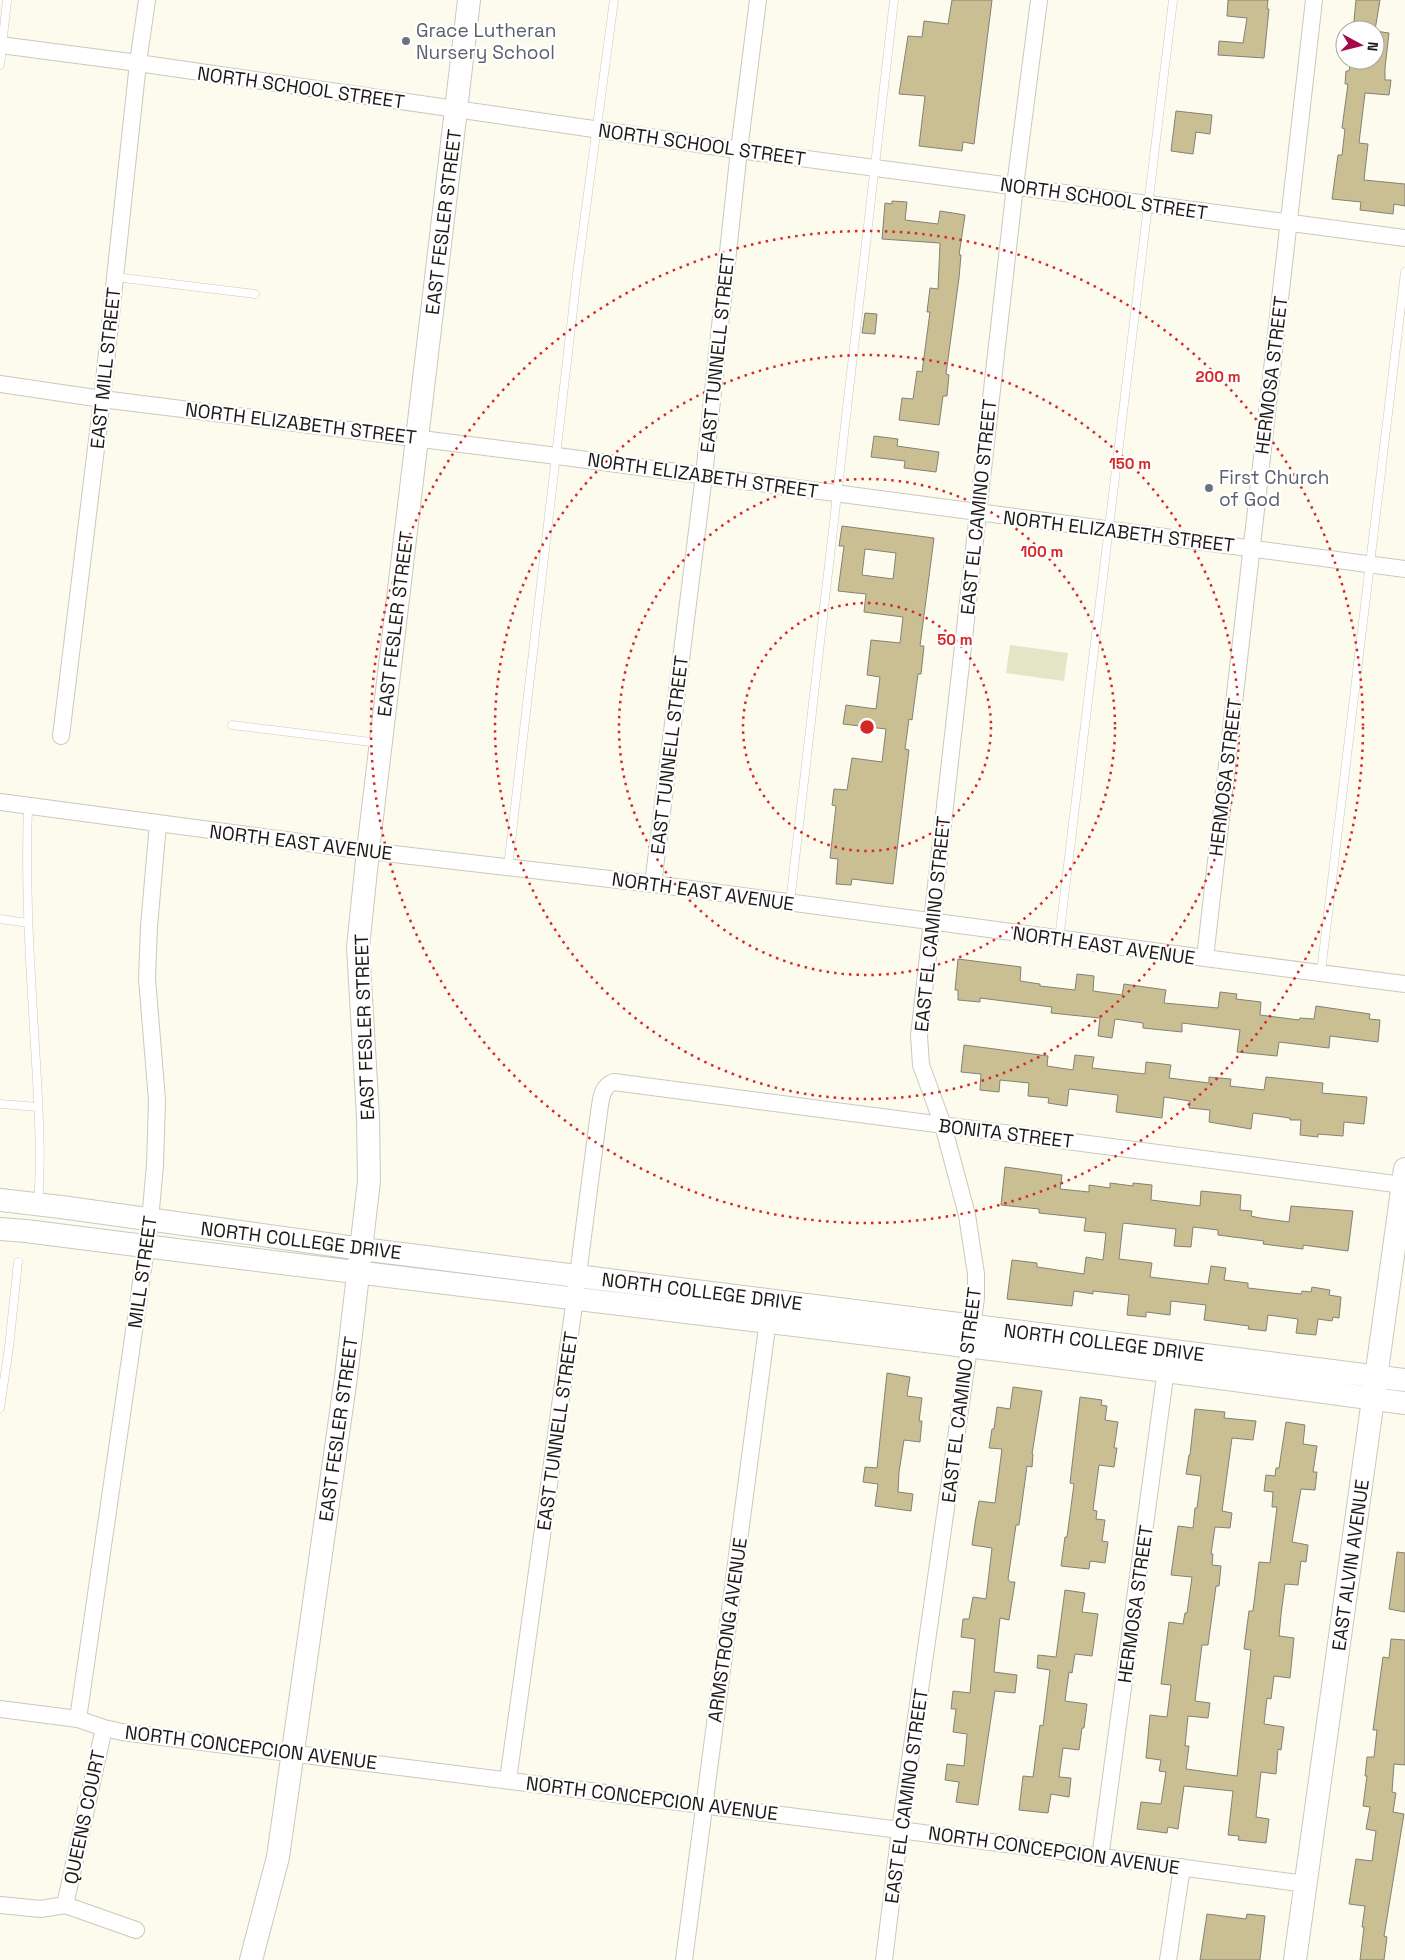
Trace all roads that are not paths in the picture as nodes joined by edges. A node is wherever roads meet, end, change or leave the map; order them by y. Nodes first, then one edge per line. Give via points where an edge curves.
1 (8, 0) edge
2 (147, 0) edge
3 (469, 0) edge
4 (614, 0) edge
5 (758, 0) edge
6 (894, 0) edge
7 (1039, 0) edge
8 (1173, 0) edge
9 (1314, 0) edge
10 (1, 45) edge
11 (138, 63) junction
12 (0, 65) edge
13 (456, 109) junction
14 (596, 129) junction
15 (739, 150) junction
16 (875, 167) junction
17 (1014, 186) junction
18 (1149, 204) junction
19 (1288, 224) junction
20 (1405, 238) edge
21 (1405, 272) edge
22 (115, 277) junction
23 (255, 294) dead end
24 (0, 384) edge
25 (102, 398) junction
26 (418, 438) junction
27 (557, 456) junction
28 (704, 475) junction
29 (838, 494) junction
30 (977, 512) junction
31 (1109, 529) junction
32 (1251, 548) junction
33 (1370, 564) junction
34 (1405, 570) edge
35 (232, 725) dead end
36 (61, 736) dead end
37 (381, 744) junction
38 (0, 802) edge
39 (28, 806) junction
40 (158, 824) junction
41 (368, 851) junction
42 (508, 867) junction
43 (652, 884) junction
44 (790, 902) junction
45 (0, 919) edge
46 (931, 922) junction
47 (28, 923) junction
48 (1059, 939) junction
49 (1204, 958) junction
50 (1321, 972) junction
51 (1405, 984) edge
52 (609, 1084) joint
53 (0, 1104) edge
54 (38, 1107) junction
55 (943, 1125) junction
56 (1404, 1177) edge
57 (0, 1200) edge
58 (38, 1204) junction
59 (150, 1220) junction
60 (0, 1229) edge
61 (146, 1246) junction
62 (362, 1248) junction
63 (18, 1262) dead end
64 (359, 1273) junction
65 (578, 1275) junction
66 (575, 1298) junction
67 (769, 1310) junction
68 (972, 1336) junction
69 (0, 1346) edge
70 (9, 1347) junction
71 (1168, 1360) junction
72 (1376, 1376) junction
73 (1405, 1380) edge
74 (1373, 1398) junction
75 (1405, 1403) edge
76 (0, 1408) edge
77 (0, 1709) edge
78 (78, 1719) junction
79 (104, 1728) junction
80 (291, 1752) junction
81 (508, 1780) junction
82 (704, 1804) junction
83 (900, 1830) junction
84 (1100, 1858) junction
85 (1182, 1867) junction
86 (1306, 1884) junction
87 (0, 1905) edge
88 (65, 1905) junction
89 (136, 1930) dead end
90 (254, 1960) edge
91 (684, 1960) edge
92 (884, 1960) edge
93 (1168, 1960) edge
94 (1296, 1960) edge

1 - 10 lane
2 - 11 street, EAST MILL STREET
3 - 13 street, EAST FESLER STREET
4 - 14 lane
5 - 15 street, EAST TUNNELL STREET
6 - 16 lane
7 - 17 street, EAST EL CAMINO STREET
8 - 18 lane
9 - 19 street, HERMOSA STREET
10 - 11 street, NORTH SCHOOL STREET
10 - 12 lane
11 - 13 street, NORTH SCHOOL STREET
11 - 22 street, EAST MILL STREET
13 - 14 street, NORTH SCHOOL STREET
13 - 26 street, EAST FESLER STREET
14 - 15 street, NORTH SCHOOL STREET
14 - 27 lane
15 - 16 street, NORTH SCHOOL STREET
15 - 28 street, EAST TUNNELL STREET
16 - 17 street, NORTH SCHOOL STREET
16 - 29 lane
17 - 18 street, NORTH SCHOOL STREET
17 - 30 street, EAST EL CAMINO STREET
18 - 19 street, NORTH SCHOOL STREET
18 - 31 lane
19 - 20 street, NORTH SCHOOL STREET
19 - 32 street, HERMOSA STREET
21 - 33 lane
22 - 23 lane
22 - 25 street, EAST MILL STREET
24 - 25 street, NORTH ELIZABETH STREET
25 - 26 street, NORTH ELIZABETH STREET
25 - 36 street, EAST MILL STREET
26 - 27 street, NORTH ELIZABETH STREET
26 - 37 street, EAST FESLER STREET
27 - 28 street, NORTH ELIZABETH STREET
27 - 42 lane
28 - 29 street, NORTH ELIZABETH STREET
28 - 43 street, EAST TUNNELL STREET
29 - 30 street, NORTH ELIZABETH STREET
29 - 44 lane
30 - 31 street, NORTH ELIZABETH STREET
30 - 46 street, EAST EL CAMINO STREET
31 - 32 street, NORTH ELIZABETH STREET
31 - 48 lane
32 - 33 street, NORTH ELIZABETH STREET
32 - 49 street, HERMOSA STREET
33 - 34 street, NORTH ELIZABETH STREET
33 - 50 lane
35 - 37 lane
37 - 41 street, EAST FESLER STREET
38 - 39 street, NORTH EAST AVENUE
39 - 40 street, NORTH EAST AVENUE
39 - 47 lane
40 - 41 street, NORTH EAST AVENUE
40 - 59 street, MILL STREET via 147,979 157,1100
41 - 42 street, NORTH EAST AVENUE
41 - 62 street, EAST FESLER STREET via 358,947 369,1181
42 - 43 street, NORTH EAST AVENUE
43 - 44 street, NORTH EAST AVENUE
44 - 46 street, NORTH EAST AVENUE
45 - 47 lane
46 - 48 street, NORTH EAST AVENUE
46 - 55 street, EAST EL CAMINO STREET via 919,1036 922,1065
47 - 54 lane
48 - 49 street, NORTH EAST AVENUE
49 - 50 street, NORTH EAST AVENUE
50 - 51 street, NORTH EAST AVENUE
52 - 55 street, BONITA STREET via 614,1082
52 - 65 street, EAST TUNNELL STREET via 602,1093 598,1112
53 - 54 lane
54 - 58 lane
55 - 56 street, BONITA STREET
55 - 68 street, EAST EL CAMINO STREET via 967,1215 976,1274
56 - 72 street, EAST ALVIN AVENUE
57 - 58 street, NORTH COLLEGE DRIVE
58 - 59 street, NORTH COLLEGE DRIVE
59 - 61 street, MILL STREET
59 - 62 street, NORTH COLLEGE DRIVE
60 - 61 street, NORTH COLLEGE DRIVE
61 - 64 street, NORTH COLLEGE DRIVE
61 - 78 street, MILL STREET
62 - 64 street, EAST FESLER STREET
62 - 65 street, NORTH COLLEGE DRIVE
63 - 70 lane
64 - 66 street, NORTH COLLEGE DRIVE
64 - 80 street, EAST FESLER STREET
65 - 66 street, EAST TUNNELL STREET
65 - 67 street, NORTH COLLEGE DRIVE
66 - 67 street, NORTH COLLEGE DRIVE
66 - 81 street, EAST TUNNELL STREET
67 - 68 street, NORTH COLLEGE DRIVE
67 - 82 street, ARMSTRONG AVENUE
68 - 71 street, NORTH COLLEGE DRIVE
68 - 83 street, EAST EL CAMINO STREET
69 - 70 lane
70 - 76 lane
71 - 72 street, NORTH COLLEGE DRIVE
71 - 74 street, NORTH COLLEGE DRIVE
71 - 84 street, HERMOSA STREET
72 - 73 street, NORTH COLLEGE DRIVE
72 - 74 street, EAST ALVIN AVENUE
74 - 75 street, NORTH COLLEGE DRIVE
74 - 86 street, EAST ALVIN AVENUE
77 - 78 street, NORTH CONCEPCION AVENUE
78 - 79 street, NORTH CONCEPCION AVENUE
79 - 80 street, NORTH CONCEPCION AVENUE
79 - 88 street, QUEENS COURT
80 - 81 street, NORTH CONCEPCION AVENUE
80 - 90 street, EAST FESLER STREET via 278,1857
81 - 82 street, NORTH CONCEPCION AVENUE
82 - 83 street, NORTH CONCEPCION AVENUE
82 - 91 street, ARMSTRONG AVENUE
83 - 84 street, NORTH CONCEPCION AVENUE
83 - 92 street, EAST EL CAMINO STREET
84 - 85 street, NORTH CONCEPCION AVENUE
85 - 86 street, NORTH CONCEPCION AVENUE
85 - 93 street
86 - 94 street, EAST ALVIN AVENUE
87 - 88 street via 41,1909
88 - 89 street

